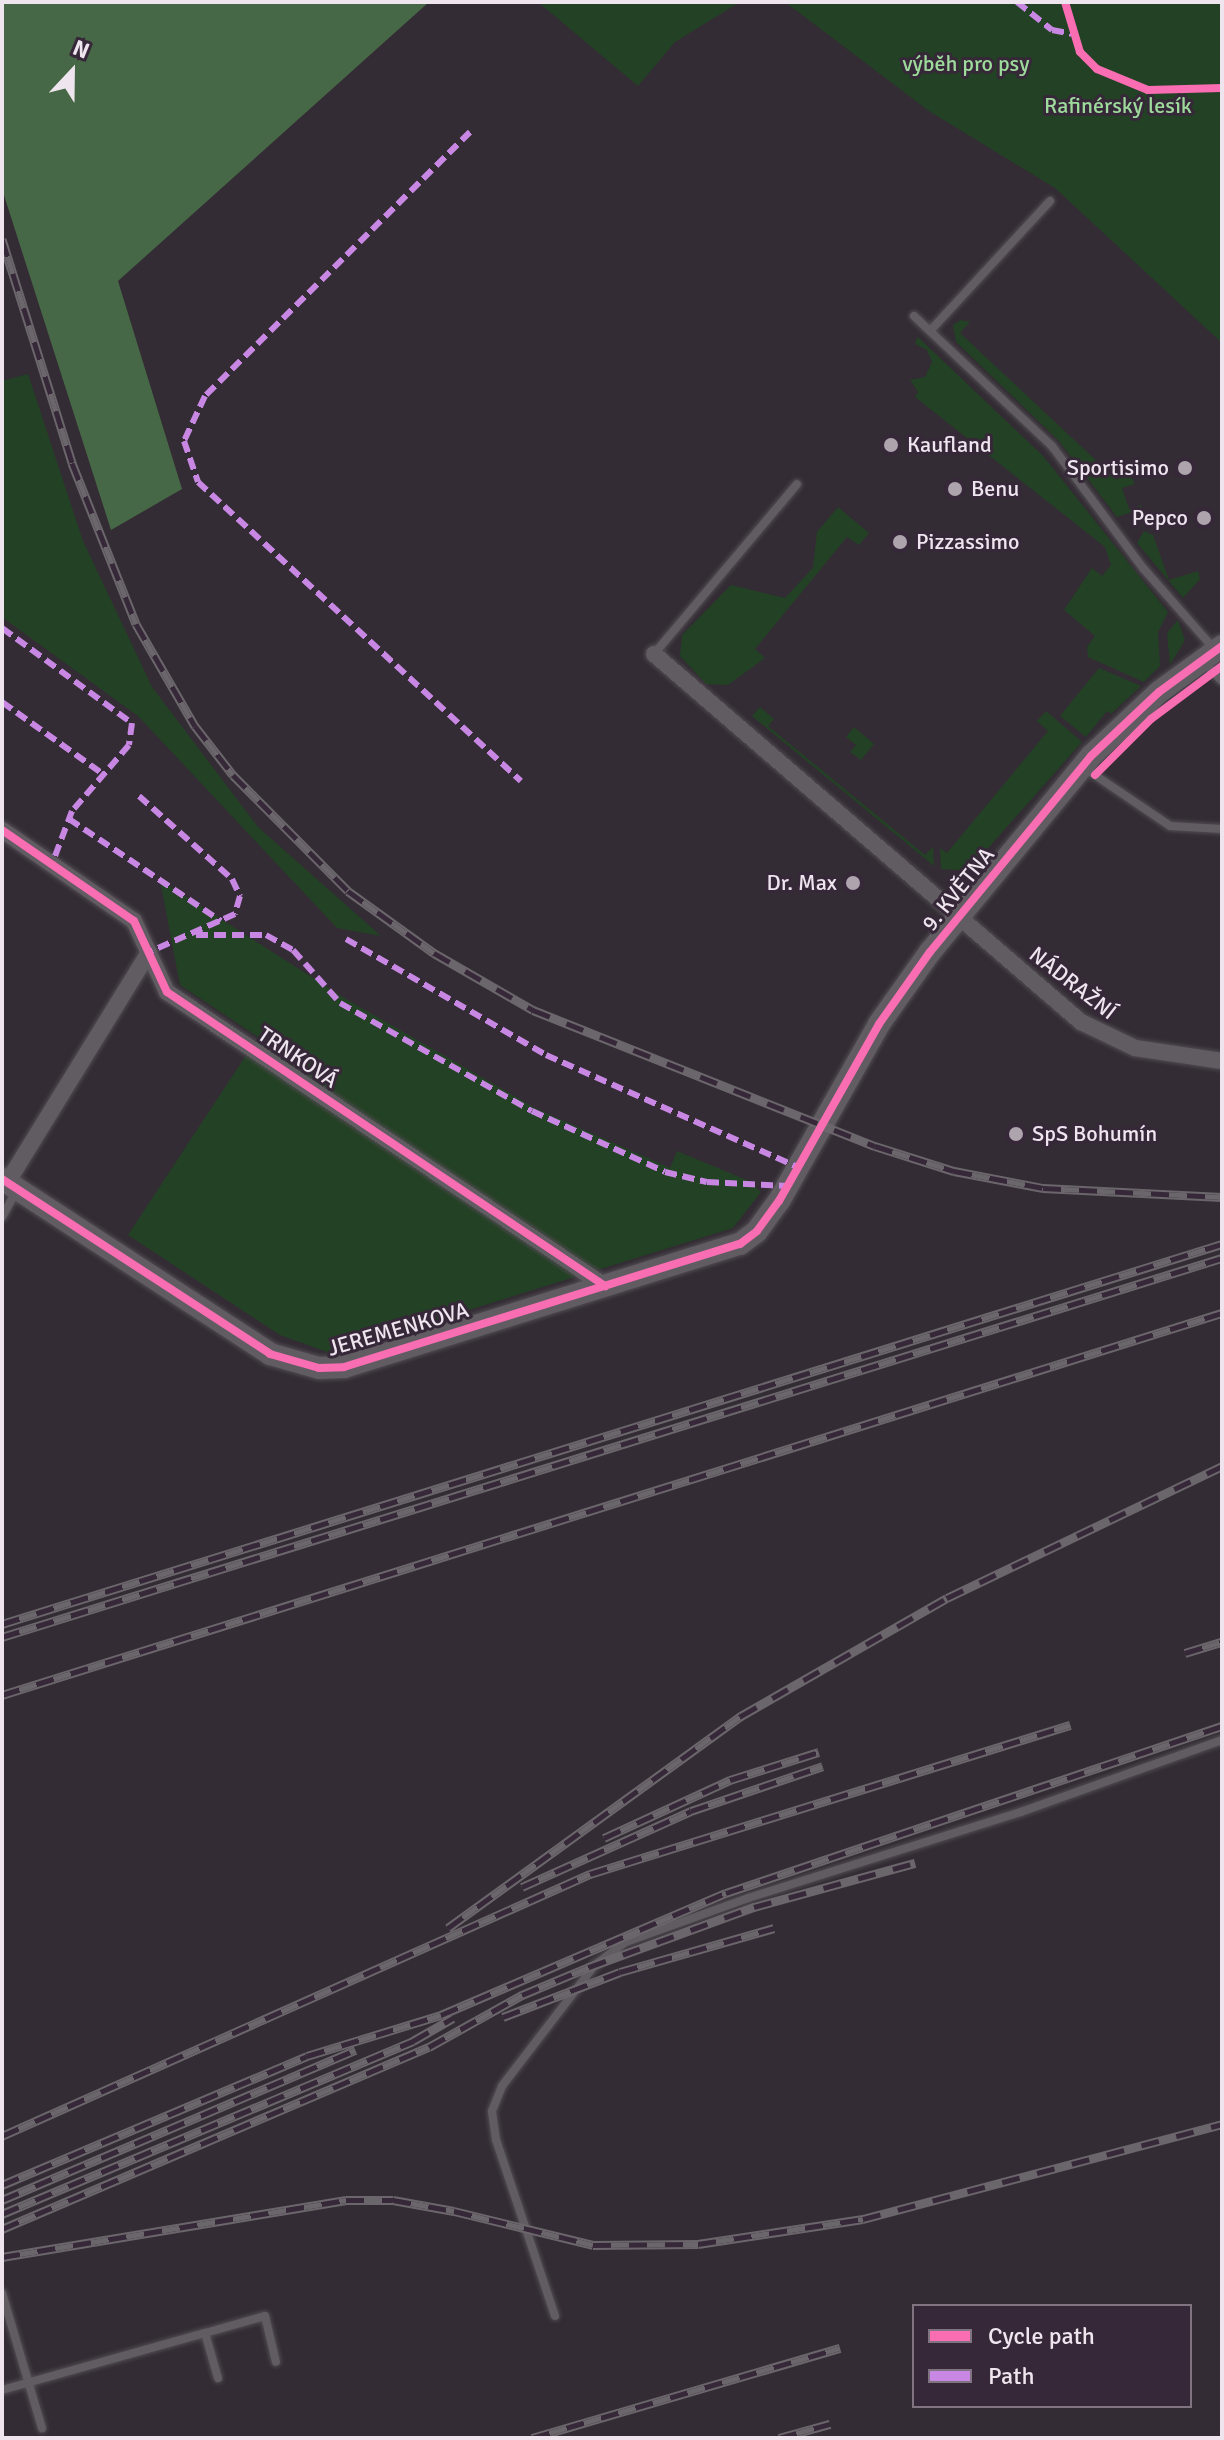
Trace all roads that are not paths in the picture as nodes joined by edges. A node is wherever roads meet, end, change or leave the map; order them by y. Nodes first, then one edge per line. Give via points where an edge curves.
1 (1050, 201) dead end
2 (914, 316) dead end
3 (930, 331) junction
4 (797, 484) dead end
5 (1213, 652) edge
6 (654, 654) joint
7 (1222, 681) edge
8 (1083, 766) junction
9 (1222, 829) edge
10 (2, 831) edge
11 (958, 917) junction
12 (149, 952) junction
13 (1222, 1061) edge
14 (9, 1184) edge
15 (779, 1201) joint
16 (2, 1217) edge
17 (605, 1286) junction
18 (1222, 1740) edge
19 (2, 2293) edge
20 (555, 2316) dead end
21 (205, 2333) junction
22 (276, 2362) dead end
23 (218, 2378) dead end
24 (27, 2383) junction
25 (2, 2390) edge
26 (42, 2428) dead end

1 - 3 lane
2 - 3 lane
3 - 5 lane via 1052,446
4 - 6 lane
5 - 7 lane
5 - 8 street, 9. KVĚTNA via 1139,710
6 - 11 street, 9. KVĚTNA
8 - 9 lane via 1170,826
8 - 11 street, 9. KVĚTNA
10 - 12 street, TRNKOVÁ via 134,921
11 - 13 street, NÁDRAŽNÍ via 1096,1032 1155,1053
11 - 15 street, 9. KVĚTNA via 879,1024
12 - 14 street
12 - 17 street, TRNKOVÁ via 167,992
14 - 16 lane
14 - 17 street, JEREMENKOVA via 258,1347 311,1368 344,1367
15 - 17 street, JEREMENKOVA via 740,1244
18 - 20 lane via 1021,1812 748,1898 626,1942 595,1965 502,2086 492,2111 496,2140
19 - 24 lane
21 - 22 lane via 265,2316
21 - 23 lane
21 - 24 lane
24 - 25 lane
24 - 26 lane

